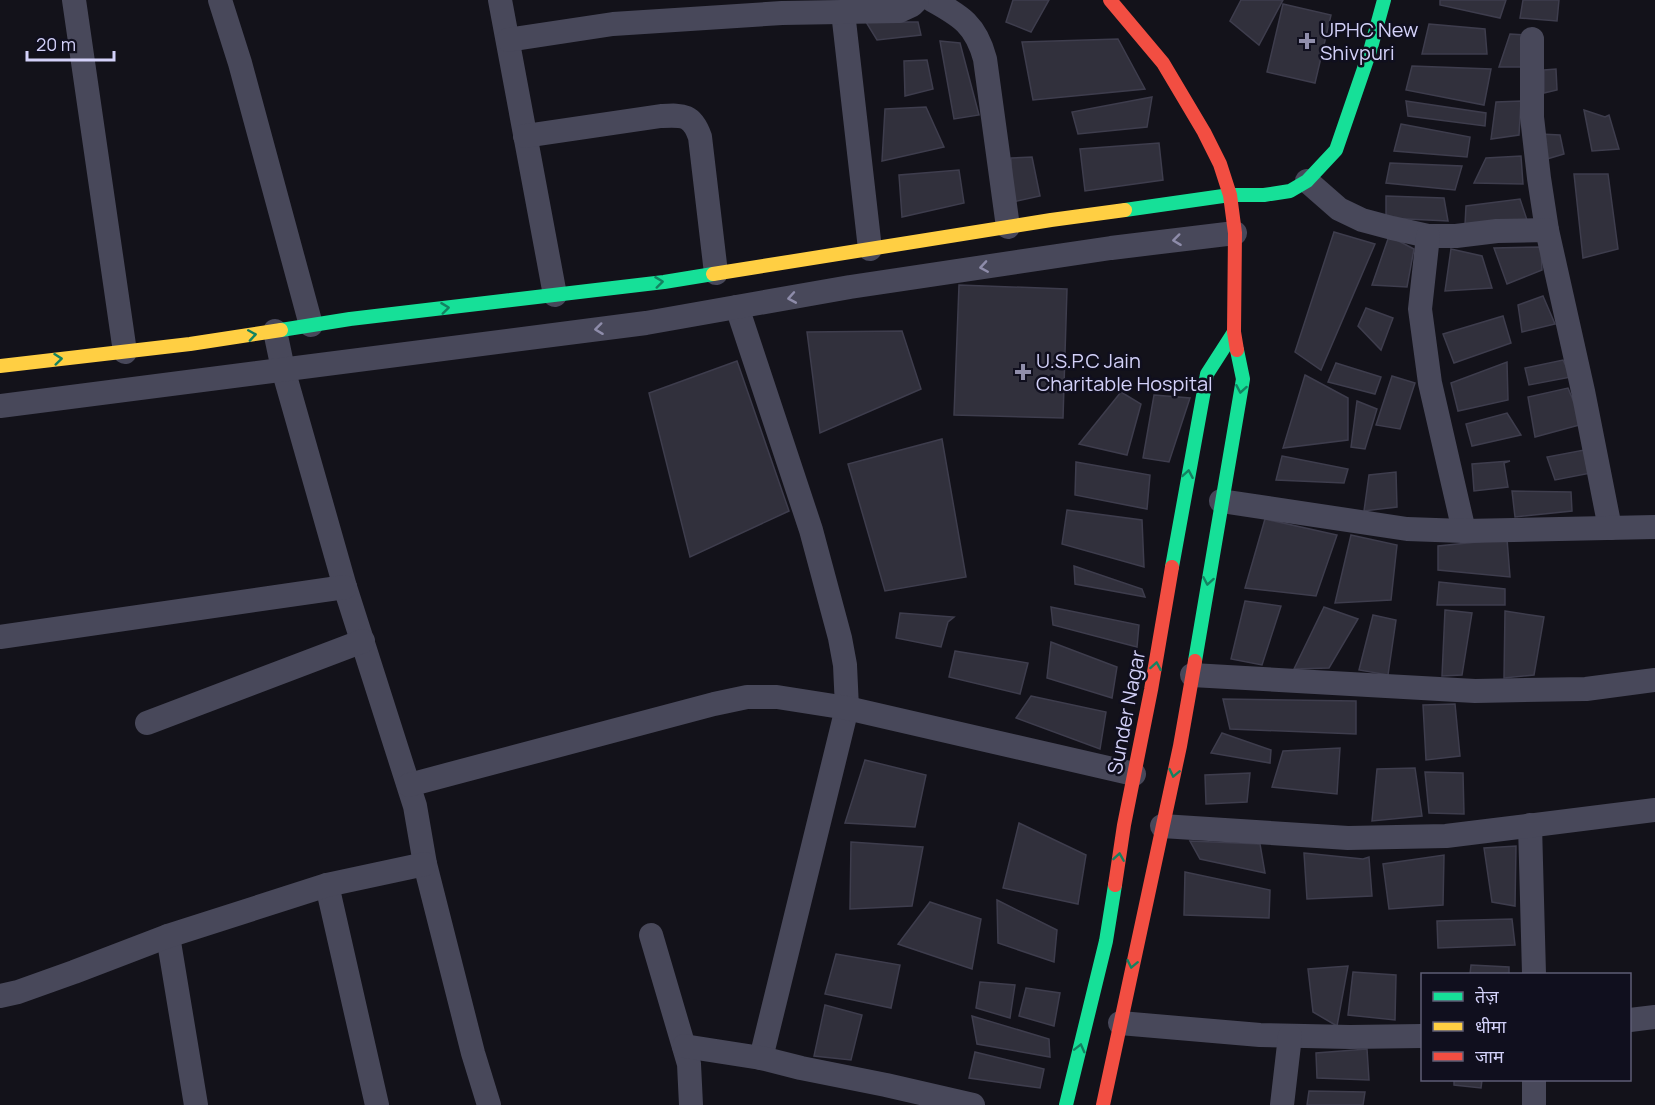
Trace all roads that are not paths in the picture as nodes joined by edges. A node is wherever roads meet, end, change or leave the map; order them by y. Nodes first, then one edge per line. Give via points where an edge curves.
1 (74, 0) edge
2 (220, 0) edge
3 (500, 0) edge
4 (917, 0) edge
5 (932, 0) edge
6 (1110, 0) edge
7 (1384, 0) edge
8 (843, 12) junction
9 (1532, 39) dead end
10 (508, 40) junction
11 (525, 136) junction
12 (1307, 181) junction
13 (1230, 195) junction
14 (1008, 227) junction
15 (1547, 230) junction
16 (1235, 233) junction
17 (1428, 236) junction
18 (870, 249) junction
19 (716, 273) junction
20 (555, 295) junction
21 (737, 307) junction
22 (311, 325) junction
23 (275, 331) junction
24 (1234, 332) junction
25 (125, 352) junction
26 (0, 366) edge
27 (283, 369) junction
28 (0, 406) edge
29 (1221, 501) junction
30 (1655, 527) edge
31 (1611, 528) junction
32 (1464, 531) junction
33 (345, 587) junction
34 (0, 637) edge
35 (363, 641) junction
36 (1192, 675) junction
37 (1655, 680) edge
38 (847, 708) junction
39 (147, 723) dead end
40 (1134, 774) junction
41 (409, 785) junction
42 (1655, 810) edge
43 (1530, 825) junction
44 (1162, 826) junction
45 (425, 864) junction
46 (327, 885) junction
47 (651, 935) dead end
48 (168, 936) junction
49 (1534, 973) edge
50 (0, 996) edge
51 (1655, 1017) edge
52 (1631, 1020) edge
53 (1120, 1023) junction
54 (1290, 1036) junction
55 (1421, 1036) edge
56 (684, 1046) junction
57 (761, 1058) junction
58 (1534, 1081) edge
59 (196, 1105) edge
60 (377, 1105) edge
61 (489, 1105) edge
62 (691, 1105) edge
63 (973, 1105) edge
64 (1066, 1105) edge
65 (1103, 1105) edge
66 (1282, 1105) edge
67 (1534, 1105) edge

1 - 25 street
2 - 22 street
3 - 10 street
4 - 8 street via 899,11
5 - 14 street via 961,18 981,43
6 - 13 street via 1163,63 1204,132
7 - 12 street via 1336,150
8 - 10 street via 613,24
8 - 18 street
9 - 15 street via 1532,117
10 - 11 street
11 - 19 street via 661,116 689,118 700,137
11 - 20 street
12 - 13 street via 1290,191
12 - 17 street via 1339,209 1362,220
13 - 14 street
13 - 16 street
14 - 18 street
15 - 17 street
15 - 31 street
16 -> 21 street via 850,287
16 - 24 street
17 - 32 street via 1419,309 1430,383
18 - 19 street
20 -> 19 street
22 -> 20 street
21 -> 27 street via 646,323
21 - 38 street via 811,531 840,638
22 - 23 street
25 -> 23 street
23 - 27 street
24 -> 29 street via 1243,379
40 -> 24 street, Sunder Nagar via 1207,374
26 -> 25 street
27 - 28 street
27 - 33 street
29 - 32 street via 1407,529
29 -> 36 street
30 - 31 street
31 - 32 street
33 - 34 street
33 - 35 street
35 - 39 street
35 - 41 street
36 - 37 street via 1475,691 1586,689
36 -> 44 street
38 - 40 street
38 - 41 street via 777,697 747,698
38 - 57 street
64 -> 40 street, Sunder Nagar via 1106,941
41 - 45 street
42 - 43 street
43 - 44 street via 1446,836 1348,838
43 - 49 street
44 -> 53 street
45 - 46 street
45 - 61 street
46 - 48 street
46 - 60 street
47 - 56 street
48 - 50 street
48 - 59 street
51 - 52 street
53 - 54 street
53 - 65 street
54 - 55 street
54 - 66 street
56 - 57 street
56 - 62 street
57 - 63 street
58 - 67 street

